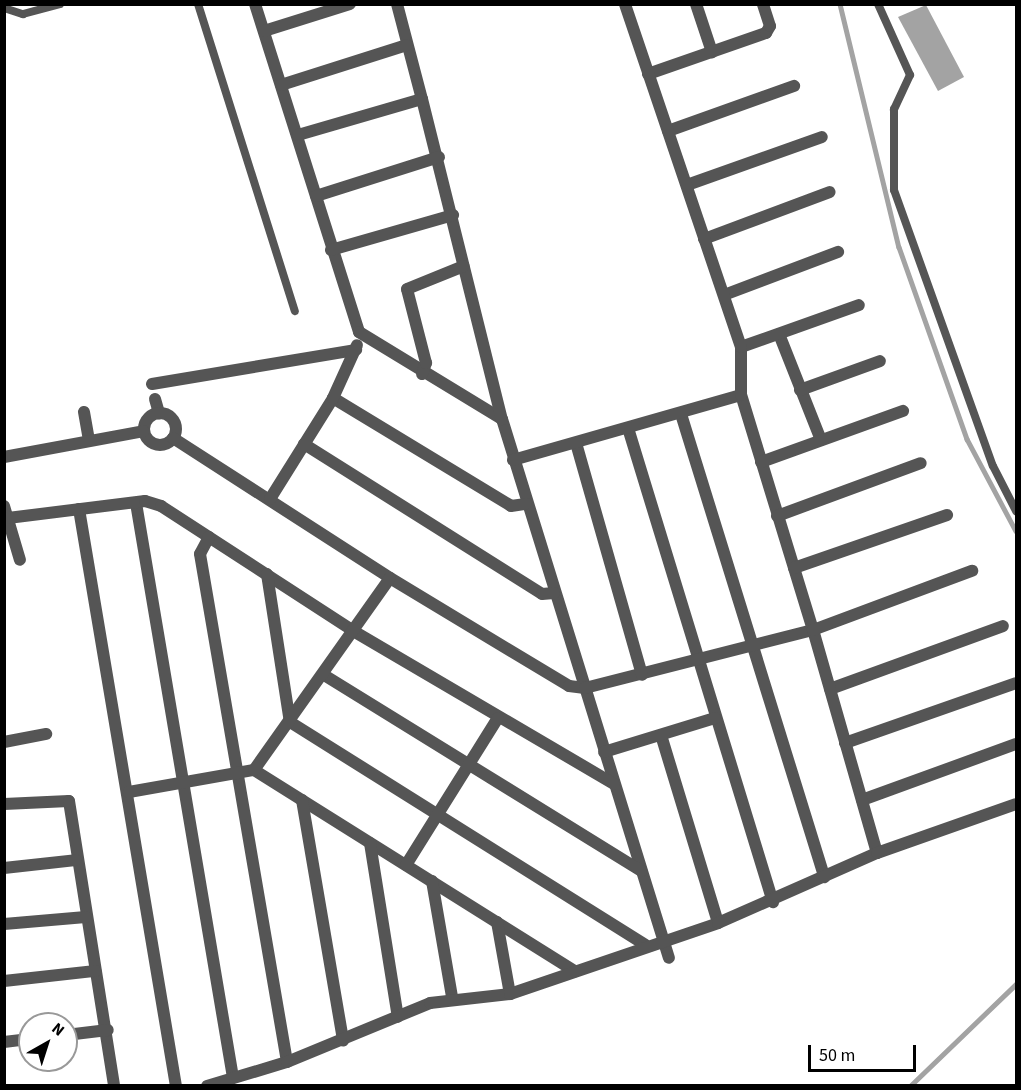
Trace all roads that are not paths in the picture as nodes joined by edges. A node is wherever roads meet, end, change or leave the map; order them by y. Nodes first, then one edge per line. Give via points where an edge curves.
1 (60, 4) edge
2 (198, 4) edge
3 (255, 4) edge
4 (350, 4) edge
5 (397, 4) edge
6 (625, 4) edge
7 (696, 4) edge
8 (763, 4) edge
9 (878, 4) edge
10 (4, 8) edge
11 (264, 31) junction
12 (407, 45) junction
13 (712, 52) junction
14 (648, 74) junction
15 (281, 85) junction
16 (794, 86) dead end
17 (422, 99) junction
18 (668, 131) junction
19 (298, 135) junction
20 (822, 137) dead end
21 (439, 157) junction
22 (687, 185) junction
23 (830, 192) dead end
24 (315, 196) junction
25 (453, 215) junction
26 (704, 239) junction
27 (331, 250) junction
28 (838, 252) dead end
29 (464, 266) junction
30 (724, 295) junction
31 (859, 304) dead end
32 (295, 311) dead end
33 (360, 332) junction
34 (779, 334) junction
35 (741, 347) junction
36 (356, 350) junction
37 (880, 361) dead end
38 (422, 374) junction
39 (152, 384) dead end
40 (800, 390) junction
41 (741, 395) junction
42 (333, 398) junction
43 (155, 399) dead end
44 (903, 411) dead end
45 (84, 412) dead end
46 (159, 413) junction
47 (681, 414) junction
48 (502, 419) junction
49 (628, 428) junction
50 (144, 431) junction
51 (173, 438) junction
52 (821, 440) junction
53 (89, 441) junction
54 (576, 442) junction
55 (304, 444) junction
56 (4, 457) edge
57 (513, 460) junction
58 (761, 462) junction
59 (921, 463) dead end
60 (270, 499) junction
61 (136, 503) junction
62 (526, 504) junction
63 (79, 510) junction
64 (1017, 511) edge
65 (6, 512) edge
66 (947, 515) dead end
67 (777, 516) junction
68 (208, 537) junction
69 (20, 560) dead end
70 (794, 568) junction
71 (972, 571) dead end
72 (267, 574) junction
73 (390, 578) junction
74 (554, 593) junction
75 (1003, 626) dead end
76 (813, 630) junction
77 (355, 632) junction
78 (753, 647) junction
79 (698, 663) junction
80 (324, 675) junction
81 (642, 675) junction
82 (1017, 683) edge
83 (585, 688) junction
84 (830, 688) junction
85 (498, 718) junction
86 (715, 718) junction
87 (290, 722) junction
88 (46, 734) dead end
89 (661, 735) junction
90 (4, 742) edge
91 (846, 743) junction
92 (1017, 744) edge
93 (604, 752) junction
94 (469, 765) junction
95 (254, 770) junction
96 (238, 773) junction
97 (183, 784) junction
98 (614, 784) junction
99 (129, 792) junction
100 (302, 800) junction
101 (862, 800) junction
102 (4, 804) edge
103 (1017, 804) edge
104 (438, 815) junction
105 (370, 843) junction
106 (877, 853) junction
107 (76, 860) junction
108 (406, 865) junction
109 (4, 868) edge
110 (641, 871) junction
111 (824, 877) junction
112 (432, 882) junction
113 (773, 902) junction
114 (86, 917) junction
115 (497, 922) junction
116 (718, 922) junction
117 (4, 924) edge
118 (663, 939) junction
119 (645, 945) junction
120 (669, 958) dead end
121 (95, 971) junction
122 (575, 971) junction
123 (4, 981) edge
124 (510, 994) junction
125 (452, 997) junction
126 (398, 1017) junction
127 (108, 1030) junction
128 (78, 1034) edge
129 (343, 1041) junction
130 (287, 1062) junction
131 (233, 1078) junction
132 (114, 1086) edge
133 (176, 1086) edge
134 (207, 1086) edge

1 - 10 lane via 23,14
2 - 32 lane
3 - 11 street
4 - 11 street
5 - 12 street
6 - 14 street
7 - 13 street
8 - 13 street via 770,26 766,33
9 - 64 lane via 910,75 894,109 894,190 993,466
11 - 15 street
12 - 15 street
12 - 17 street
13 - 14 street
14 - 18 street
15 - 19 street
16 - 18 street
17 - 19 street
17 - 21 street
18 - 22 street
19 - 24 street
20 - 22 street
21 - 24 street
21 - 25 street
22 - 26 street
23 - 26 street
24 - 27 street
25 - 27 street
25 - 29 street
26 - 30 street
27 - 33 street
28 - 30 street
29 - 38 street via 407,289 426,363
29 - 48 street
30 - 35 street
31 - 34 street
33 - 36 street
33 - 38 street
34 - 35 street
34 - 40 street
35 - 41 street
36 - 39 street
36 - 42 street
37 - 40 street
38 - 48 street
40 - 52 street
41 - 47 street
41 - 58 street
42 - 55 street
42 - 62 street via 511,506
43 - 46 street
44 - 52 street
45 - 53 street
46 - 50 street via 146,421
46 - 51 street via 175,424
47 - 49 street
47 - 78 street
48 - 57 street
49 - 54 street
49 - 79 street
50 - 51 street via 154,444
50 - 53 street
51 - 60 street
52 - 58 street
53 - 56 street
54 - 57 street
54 - 81 street
55 - 60 street
55 - 74 street via 542,594
57 - 62 street
58 - 67 street
59 - 67 street
60 - 73 street
61 - 63 street
61 - 68 street via 161,506
61 - 97 street
62 - 74 street
63 - 65 street
63 - 99 street
65 - 69 street
66 - 70 street
67 - 70 street
68 - 72 street
68 - 96 street via 200,554
70 - 76 street
71 - 76 street
72 - 77 street
72 - 87 street
73 - 77 street
73 - 83 street via 569,686
74 - 83 street
75 - 84 street
76 - 78 street
76 - 84 street
77 - 80 street
77 - 85 street
78 - 79 street
78 - 111 street
79 - 81 street
79 - 86 street
80 - 87 street
80 - 94 street
81 - 83 street
82 - 91 street
83 - 93 street
84 - 91 street
85 - 94 street
85 - 98 street
86 - 89 street
86 - 113 street
87 - 95 street
87 - 104 street
88 - 90 street
89 - 93 street
89 - 116 street
91 - 101 street
92 - 101 street
93 - 98 street
94 - 104 street
94 - 110 street
95 - 96 street
95 - 100 street
96 - 97 street
96 - 130 street
97 - 99 street
97 - 131 street
98 - 110 street
99 - 133 street
100 - 105 street
100 - 129 street
101 - 106 street
102 - 107 street via 69,801
103 - 106 street
104 - 108 street
104 - 119 street
105 - 108 street
105 - 126 street
106 - 111 street
107 - 109 street
107 - 114 street
108 - 112 street
110 - 118 street
111 - 113 street
112 - 115 street
112 - 125 street
113 - 116 street
114 - 117 street
114 - 121 street
115 - 122 street
115 - 124 street
116 - 118 street
118 - 119 street
118 - 120 street
119 - 122 street
121 - 123 street
121 - 127 street
122 - 124 street
124 - 125 street
125 - 126 street
126 - 129 street
127 - 128 street
127 - 132 street
129 - 130 street
130 - 131 street
131 - 134 street

